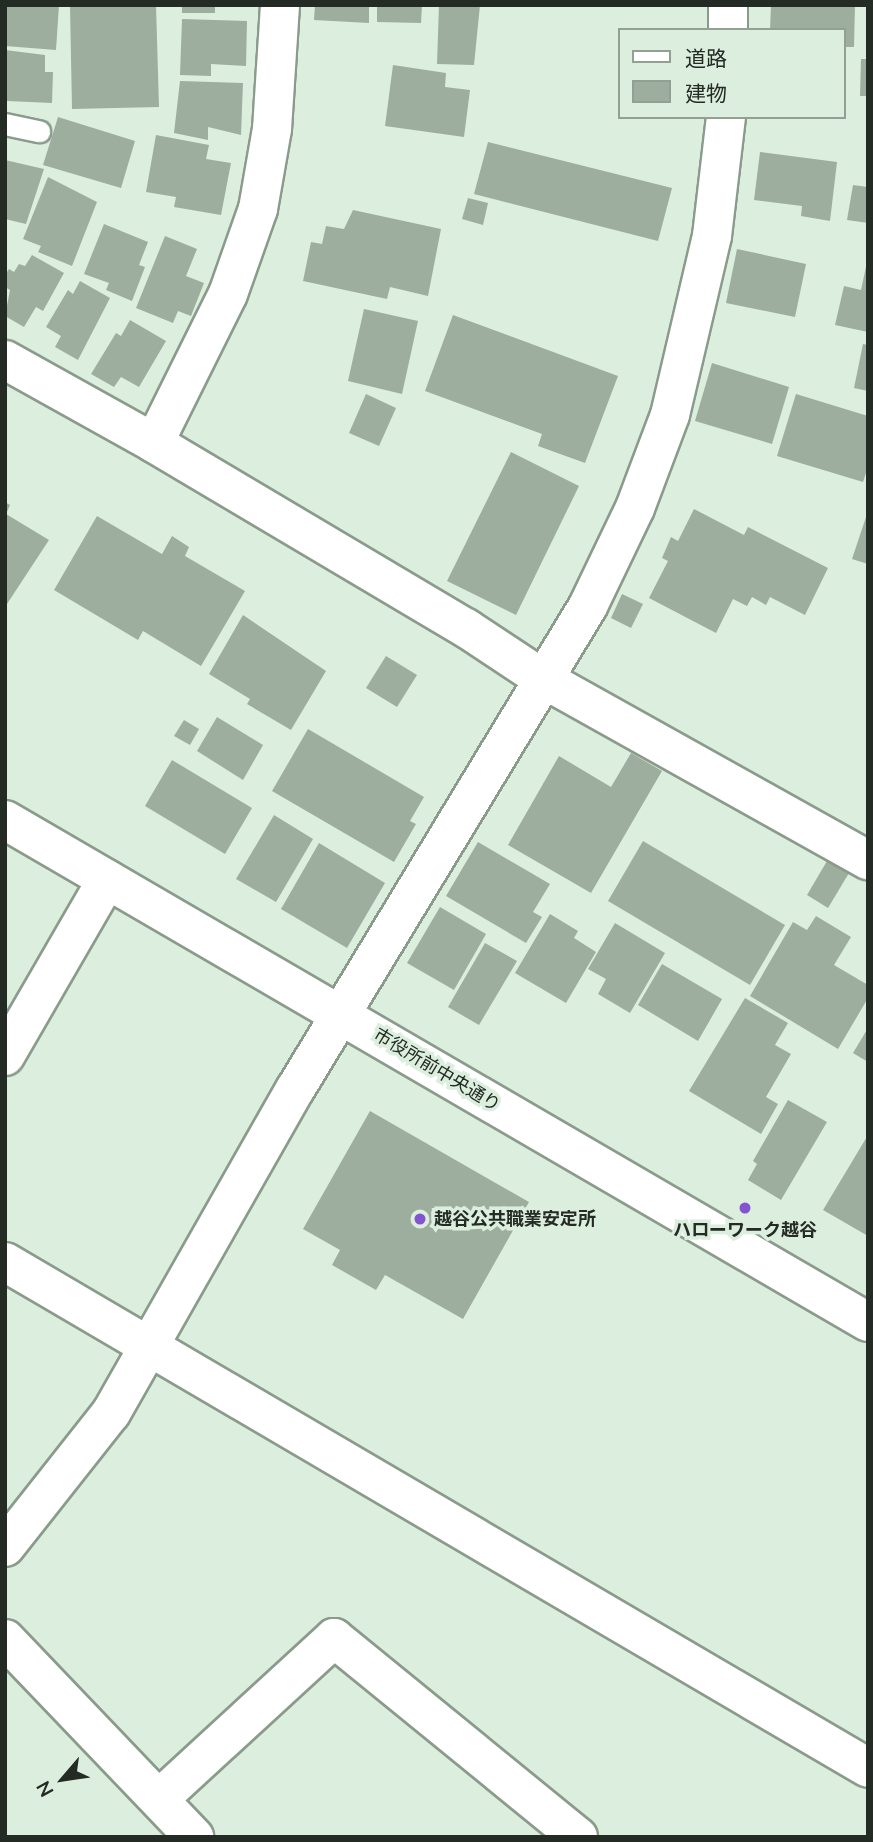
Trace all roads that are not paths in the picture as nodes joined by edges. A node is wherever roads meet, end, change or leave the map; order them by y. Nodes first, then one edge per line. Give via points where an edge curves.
1 (281, 5) edge
2 (728, 5) edge
3 (728, 28) edge
4 (726, 119) edge
5 (5, 124) edge
6 (39, 131) dead end
7 (5, 360) edge
8 (154, 443) junction
9 (540, 677) junction
10 (5, 820) edge
11 (868, 860) edge
12 (107, 879) junction
13 (341, 1013) junction
14 (5, 1056) edge
15 (5, 1262) edge
16 (868, 1322) edge
17 (148, 1345) junction
18 (5, 1547) edge
19 (5, 1639) edge
20 (868, 1768) edge
21 (159, 1799) junction
22 (194, 1837) edge
23 (578, 1837) edge

1 - 8 street via 272,129 258,209 228,294
2 - 3 street
4 - 9 street via 712,236 670,415 635,508 587,606
5 - 6 lane
7 - 8 street
8 - 9 street via 466,628
9 - 11 street
9 - 13 street
10 - 12 street, 市役所前中央通り
12 - 13 street, 市役所前中央通り
12 - 14 street
13 - 16 street, 市役所前中央通り
13 - 17 street
15 - 17 street
17 - 18 street via 84,1451
17 - 20 street
19 - 21 street
21 - 22 street
21 - 23 street via 334,1639

